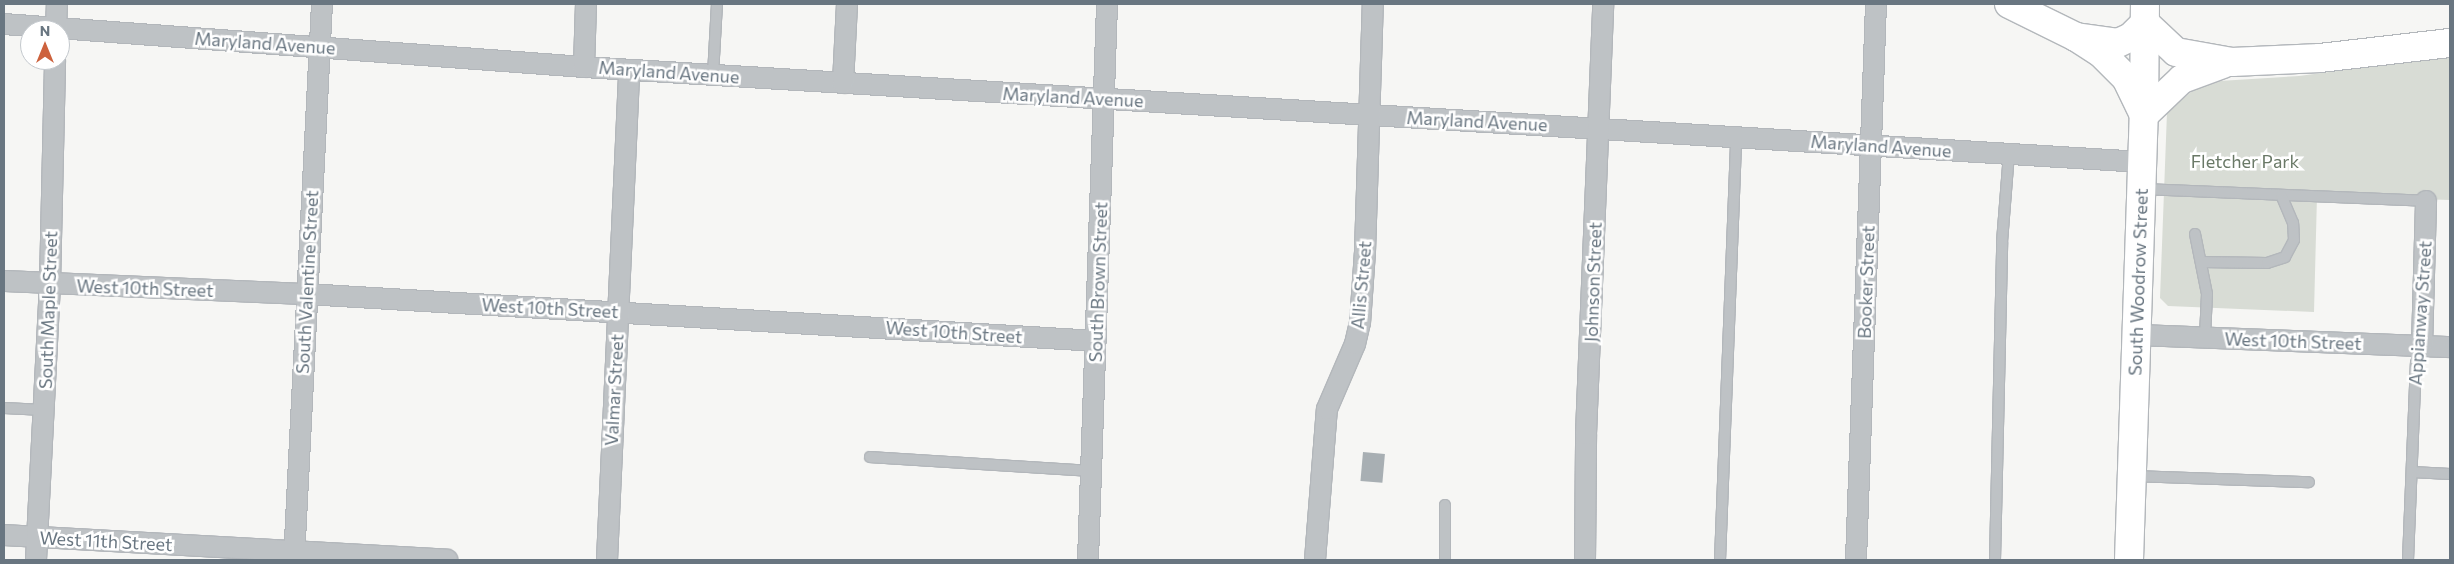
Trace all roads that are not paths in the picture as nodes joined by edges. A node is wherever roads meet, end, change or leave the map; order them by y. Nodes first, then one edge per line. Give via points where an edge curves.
1 (57, 4) edge
2 (322, 4) edge
3 (586, 4) edge
4 (717, 4) edge
5 (847, 4) edge
6 (1107, 4) edge
7 (1372, 4) edge
8 (1603, 4) edge
9 (1876, 4) edge
10 (2009, 4) edge
11 (2145, 11) edge
12 (56, 20) edge
13 (4, 24) edge
14 (20, 26) edge
15 (70, 30) edge
16 (2076, 37) junction
17 (2450, 43) edge
18 (319, 47) junction
19 (2232, 62) junction
20 (584, 67) junction
21 (55, 70) edge
22 (629, 70) junction
23 (713, 75) junction
24 (843, 83) junction
25 (1104, 98) junction
26 (1370, 115) junction
27 (2144, 115) junction
28 (1599, 129) junction
29 (1736, 137) junction
30 (1871, 145) junction
31 (2009, 154) junction
32 (2142, 162) junction
33 (2141, 189) junction
34 (2281, 195) junction
35 (2426, 201) joint
36 (2195, 234) dead end
37 (2201, 262) junction
38 (4, 281) edge
39 (50, 284) junction
40 (306, 294) junction
41 (618, 312) junction
42 (2136, 335) junction
43 (2205, 337) junction
44 (1096, 341) junction
45 (2422, 346) junction
46 (2450, 347) edge
47 (4, 408) edge
48 (44, 410) junction
49 (870, 457) dead end
50 (1091, 472) junction
51 (2412, 472) junction
52 (2450, 474) edge
53 (2132, 476) junction
54 (2309, 482) dead end
55 (1445, 504) dead end
56 (4, 535) edge
57 (37, 537) junction
58 (294, 556) edge
59 (36, 560) edge
60 (447, 560) edge
61 (607, 560) edge
62 (1088, 560) edge
63 (1315, 560) edge
64 (1445, 560) edge
65 (1585, 560) edge
66 (1720, 560) edge
67 (1856, 560) edge
68 (1995, 560) edge
69 (2129, 560) edge
70 (2408, 560) edge

1 - 12 street
2 - 18 street, South Valentine Street
3 - 20 street
4 - 23 lane
5 - 24 street
6 - 25 street, South Brown Street
7 - 26 street, Allis Street
8 - 28 street, Johnson Street
9 - 30 street, Booker Street
10 - 16 main road
11 - 16 main road via 2131,37 2118,43
11 - 19 main road via 2176,52
11 - 27 main road, South Woodrow Street
13 - 14 street, Maryland Avenue
15 - 18 street, Maryland Avenue
16 - 27 main road via 2119,69
17 - 19 main road via 2320,58
18 - 20 street, Maryland Avenue
18 - 40 street, South Valentine Street
19 - 27 main road via 2182,79
20 - 22 street, Maryland Avenue
21 - 39 street, South Maple Street
22 - 23 street, Maryland Avenue
22 - 41 street, Valmar Street
23 - 24 street, Maryland Avenue
24 - 25 street, Maryland Avenue
25 - 26 street, Maryland Avenue
25 - 44 street, South Brown Street
26 - 28 street, Maryland Avenue
26 - 63 street, Allis Street via 1360,323 1355,344 1327,409
27 - 32 main road, South Woodrow Street
28 - 29 street, Maryland Avenue
28 - 65 street, Johnson Street via 1586,434
29 - 30 street, Maryland Avenue
29 - 66 lane
30 - 31 street, Maryland Avenue
30 - 67 street, Booker Street
31 - 32 street, Maryland Avenue
31 - 68 lane via 2002,242
32 - 33 main road, South Woodrow Street
33 - 34 lane, Appianway Street
33 - 42 main road, South Woodrow Street
34 - 35 lane, Appianway Street
34 - 37 lane via 2293,223 2294,240 2285,257 2266,263
35 - 45 street, Appianway Street
36 - 37 lane
37 - 43 lane via 2207,294
38 - 39 street, West 10th Street
39 - 40 street, West 10th Street
39 - 48 street, South Maple Street
40 - 41 street, West 10th Street
40 - 58 street, South Valentine Street
41 - 44 street, West 10th Street
41 - 61 street, Valmar Street
42 - 43 street, West 10th Street
42 - 53 main road, South Woodrow Street
43 - 45 street, West 10th Street
44 - 50 street, South Brown Street
45 - 46 street, West 10th Street
45 - 51 lane, Appianway Street via 2416,363
47 - 48 lane
48 - 57 street, South Maple Street
49 - 50 lane
50 - 62 street, South Brown Street
51 - 52 lane
51 - 70 lane, Appianway Street
53 - 54 lane
53 - 69 main road, South Woodrow Street
55 - 64 lane
56 - 57 street, West 11th Street
57 - 58 street, West 11th Street
57 - 59 street, South Maple Street
58 - 60 street, West 11th Street

